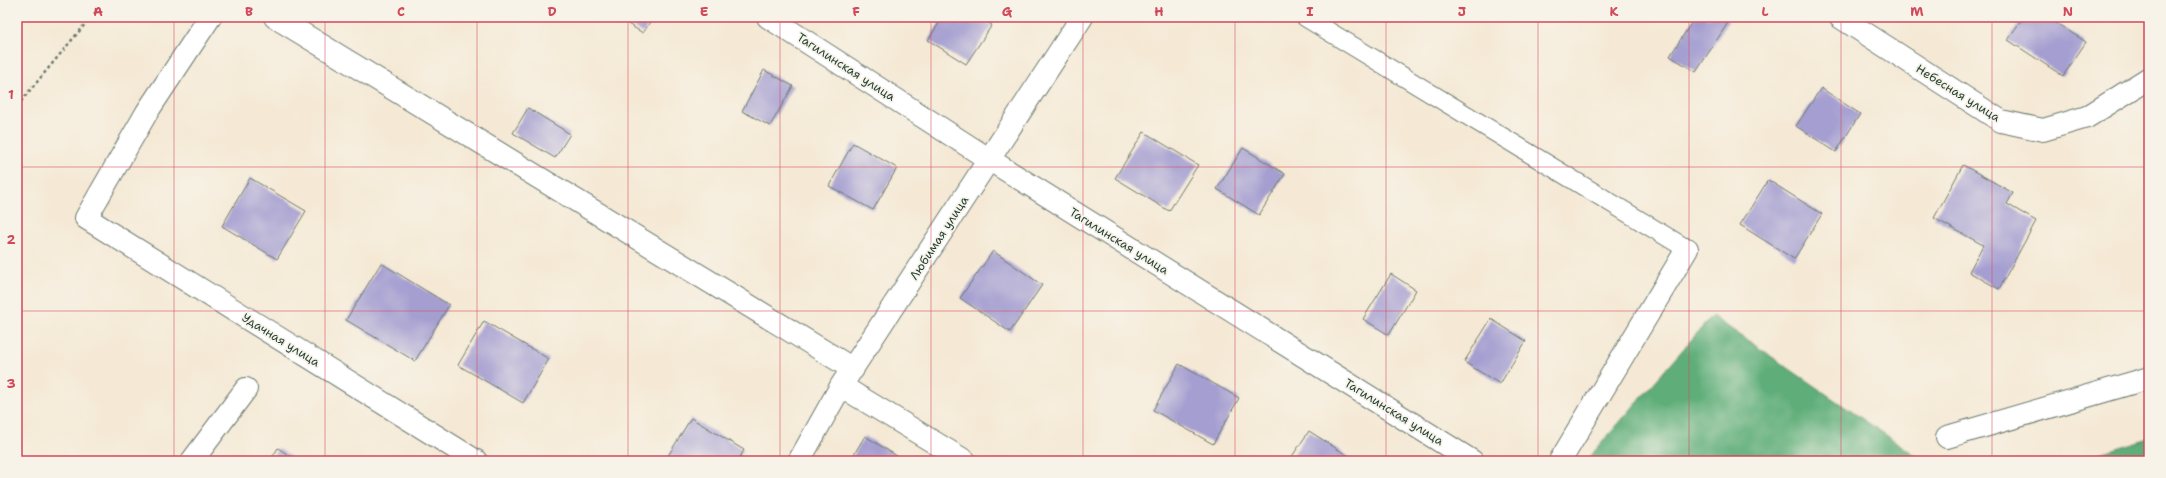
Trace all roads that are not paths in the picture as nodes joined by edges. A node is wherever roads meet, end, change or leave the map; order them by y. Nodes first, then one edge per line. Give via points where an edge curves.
1 (210, 17) edge
2 (275, 17) edge
3 (768, 17) edge
4 (1082, 17) edge
5 (1305, 17) edge
6 (1840, 17) edge
7 (2149, 78) edge
8 (990, 160) junction
9 (1687, 249) joint
10 (847, 377) junction
11 (2149, 378) edge
12 (246, 389) dead end
13 (1947, 437) dead end
14 (192, 461) edge
15 (476, 461) edge
16 (799, 461) edge
17 (965, 461) edge
18 (1472, 461) edge
19 (1560, 461) edge

1 - 15 street, Удачная улица via 147,112 86,218
2 - 10 street
3 - 8 street, Тагилинская улица
4 - 8 street, Любимая улица
5 - 9 lane
6 - 7 street, Небесная улица via 2001,121 2043,130 2087,117
8 - 10 street, Любимая улица
8 - 18 street, Тагилинская улица
9 - 19 street
10 - 16 street, Любимая улица
10 - 17 street
11 - 13 street
12 - 14 street

